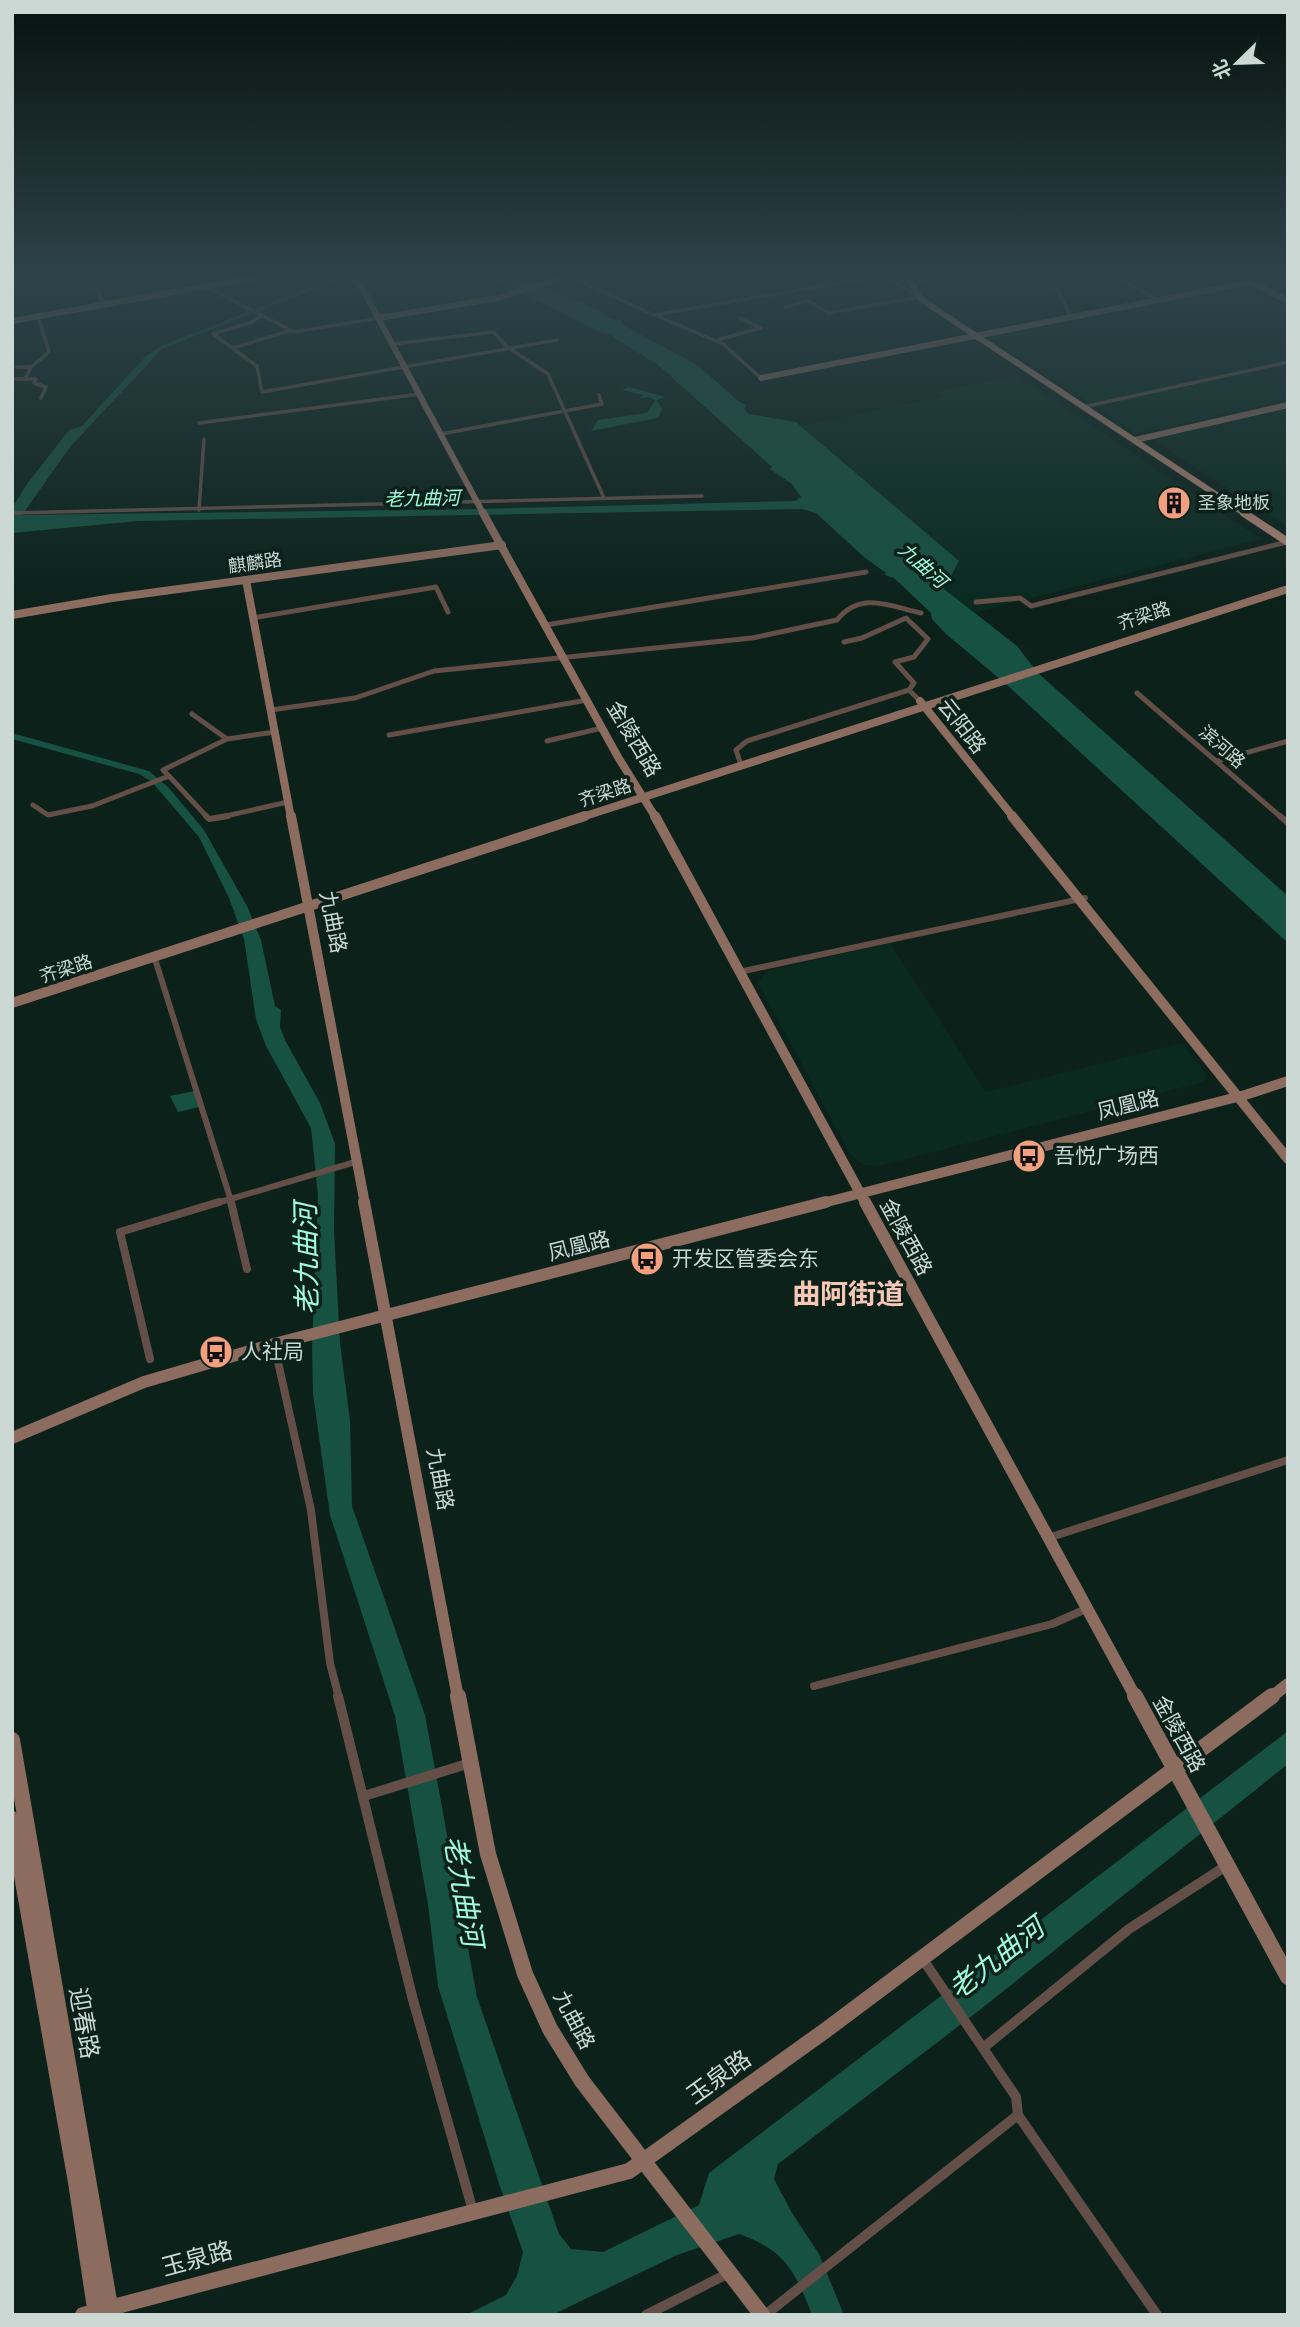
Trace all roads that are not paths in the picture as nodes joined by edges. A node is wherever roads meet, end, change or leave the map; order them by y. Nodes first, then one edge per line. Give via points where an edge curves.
1 (42, 386) edge
2 (261, 386) edge
3 (297, 386) edge
4 (415, 386) edge
5 (554, 386) edge
6 (1054, 386) edge
7 (1179, 386) edge
8 (420, 394) junction
9 (599, 395) dead end
10 (41, 398) dead end
11 (1288, 405) edge
12 (1085, 406) junction
13 (566, 410) junction
14 (199, 423) dead end
15 (1202, 425) junction
16 (1209, 429) dead end
17 (441, 434) junction
18 (204, 439) dead end
19 (1136, 440) junction
20 (702, 496) dead end
21 (604, 498) junction
22 (480, 505) junction
23 (199, 510) junction
24 (12, 513) edge
25 (1287, 541) edge
26 (502, 545) junction
27 (866, 572) dead end
28 (246, 580) junction
29 (1288, 583) edge
30 (1288, 589) edge
31 (976, 602) dead end
32 (448, 612) dead end
33 (910, 612) junction
34 (921, 613) dead end
35 (12, 615) edge
36 (253, 618) junction
37 (906, 618) junction
38 (546, 625) junction
39 (844, 642) dead end
40 (564, 658) junction
41 (1046, 662) junction
42 (909, 690) junction
43 (1137, 693) dead end
44 (587, 700) junction
45 (923, 704) junction
46 (271, 710) junction
47 (192, 714) dead end
48 (602, 728) junction
49 (275, 732) junction
50 (389, 735) dead end
51 (227, 739) junction
52 (547, 741) dead end
53 (1288, 741) edge
54 (1217, 761) junction
55 (739, 763) junction
56 (167, 777) junction
57 (643, 794) junction
58 (288, 802) junction
59 (33, 805) dead end
60 (1288, 823) edge
61 (1081, 898) junction
62 (306, 904) junction
63 (235, 927) junction
64 (155, 956) junction
65 (739, 972) junction
66 (91, 974) junction
67 (12, 996) edge
68 (12, 1003) edge
69 (1288, 1081) edge
70 (1241, 1096) junction
71 (1288, 1148) edge
72 (1288, 1159) edge
73 (355, 1163) junction
74 (858, 1193) junction
75 (229, 1200) junction
76 (247, 1269) dead end
77 (383, 1316) junction
78 (274, 1344) junction
79 (150, 1359) dead end
80 (12, 1438) edge
81 (1288, 1460) edge
82 (1047, 1538) junction
83 (1086, 1609) junction
84 (1288, 1684) edge
85 (814, 1686) dead end
86 (12, 1740) edge
87 (472, 1762) junction
88 (1173, 1768) junction
89 (364, 1796) junction
90 (12, 1819) edge
91 (1223, 1859) junction
92 (922, 1958) junction
93 (1288, 1977) edge
94 (983, 2048) junction
95 (1018, 2115) junction
96 (644, 2162) junction
97 (473, 2211) junction
98 (730, 2273) junction
99 (99, 2313) edge
100 (646, 2315) edge
101 (763, 2315) edge
102 (1157, 2315) edge

1 - 10 street via 46,387
2 - 3 street via 262,392
4 - 8 street
5 - 13 street
6 - 12 main road
7 - 12 street
8 - 14 street
8 - 17 street
9 - 13 street via 602,404
11 - 15 street
12 - 19 main road
13 - 17 street
13 - 21 street
15 - 16 street
15 - 19 street
17 - 22 street
18 - 23 street
19 - 25 main road
20 - 21 street
21 - 22 street
22 - 23 street
22 - 26 street, 金陵西路
23 - 24 street
25 - 31 street via 1031,606 1020,598
26 - 28 street, 麒麟路
26 - 38 street, 金陵西路
27 - 38 street
28 - 35 street, 麒麟路
28 - 36 street, 九曲路
29 - 41 street, 齐梁路
30 - 41 street, 齐梁路
32 - 36 street via 436,587
33 - 34 street
33 - 37 street
33 - 40 street via 878,603 846,609 837,620 752,638
36 - 46 street, 九曲路
37 - 39 street
37 - 42 street via 928,639 914,657 895,662 914,683
38 - 40 street, 金陵西路
40 - 44 street, 金陵西路
40 - 46 street via 434,671 355,698
41 - 45 street, 齐梁路
42 - 45 street
42 - 55 street via 747,741 736,750
43 - 54 street, 滨河路
44 - 48 street, 金陵西路
44 - 50 street
45 - 55 street, 齐梁路
45 - 61 street, 云阳路
46 - 49 street, 九曲路
47 - 51 street
48 - 52 street
48 - 57 street, 金陵西路
49 - 51 street
49 - 58 street, 九曲路
51 - 56 street via 163,770
53 - 54 street
54 - 60 street, 滨河路
55 - 57 street, 齐梁路
56 - 58 street via 209,819
56 - 59 street via 92,806 48,816
57 - 62 street, 齐梁路
57 - 65 street, 金陵西路
58 - 62 street, 九曲路
61 - 65 street
61 - 70 street, 云阳路
62 - 63 street, 齐梁路
62 - 73 street, 九曲路
63 - 64 street, 齐梁路
63 - 66 street, 齐梁路
64 - 66 street, 齐梁路
64 - 75 street
65 - 74 street, 金陵西路
66 - 67 street, 齐梁路
66 - 68 street, 齐梁路
69 - 70 street, 凤凰路
70 - 71 street, 云阳路
70 - 72 street, 云阳路
70 - 74 street, 凤凰路
73 - 75 street
73 - 77 street, 九曲路
74 - 77 street, 凤凰路
74 - 82 street, 金陵西路
75 - 76 street
75 - 79 street via 120,1232
77 - 78 street, 凤凰路
77 - 87 street, 九曲路
78 - 80 street, 凤凰路 via 144,1382
78 - 89 street via 311,1510 330,1663
81 - 82 street
82 - 83 street, 金陵西路
83 - 85 street via 1052,1624
83 - 88 street, 金陵西路
84 - 88 street, 玉泉路
86 - 99 street, 迎春路
87 - 89 street
87 - 96 street, 九曲路 via 488,1854 524,1974 582,2081
88 - 91 street, 金陵西路
88 - 92 street, 玉泉路
89 - 97 street via 413,2000
90 - 99 street, 迎春路
91 - 93 street, 金陵西路
91 - 94 street
92 - 94 street
92 - 96 street, 玉泉路
94 - 95 street via 1016,2096
95 - 101 street
95 - 102 street
96 - 97 street, 玉泉路 via 628,2171
96 - 98 street, 九曲路
97 - 99 street, 玉泉路
98 - 100 street
98 - 101 street, 九曲路

